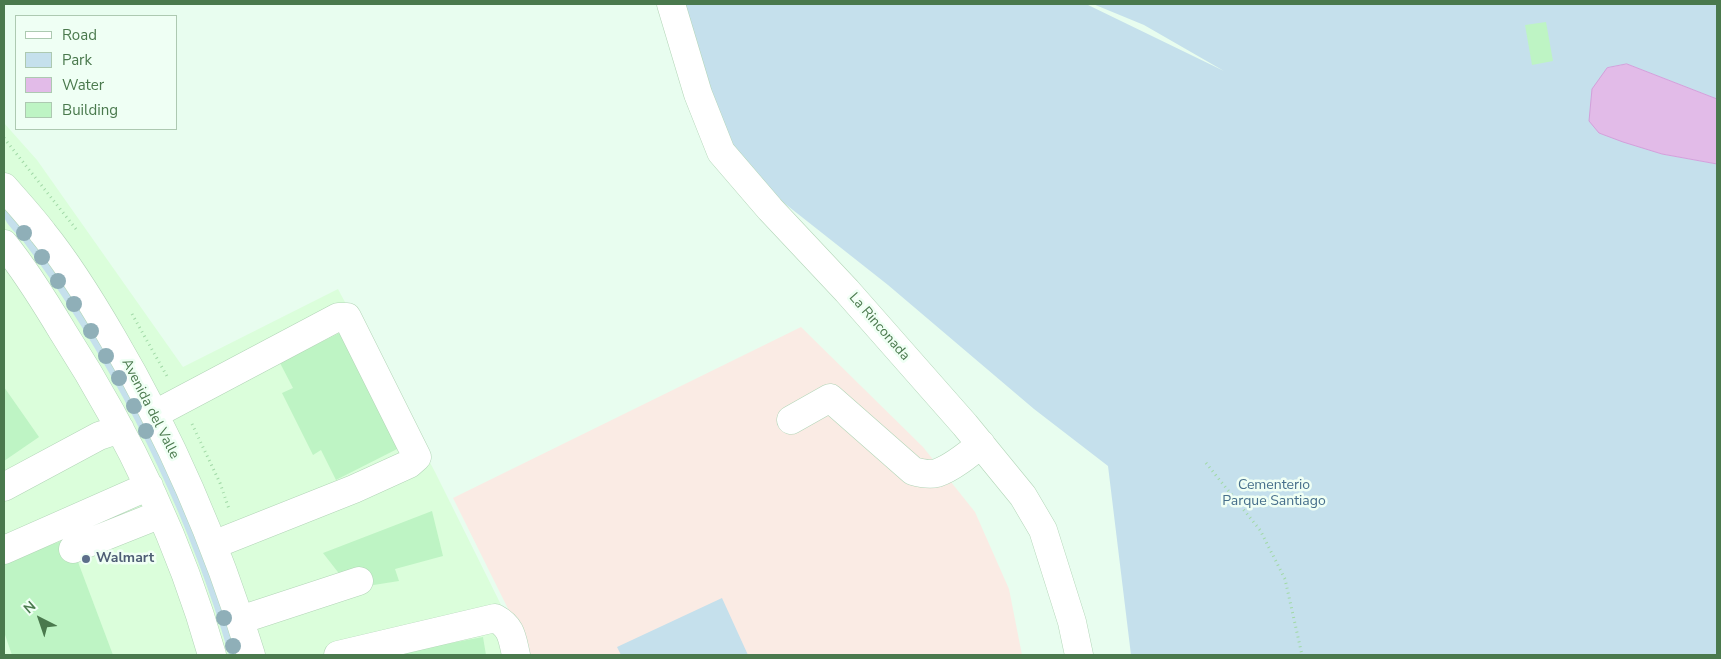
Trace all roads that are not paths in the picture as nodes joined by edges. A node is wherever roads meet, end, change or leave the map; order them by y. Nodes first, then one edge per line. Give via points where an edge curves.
1 (671, 4) edge
2 (4, 188) edge
3 (4, 244) edge
4 (155, 414) junction
5 (791, 420) dead end
6 (120, 429) junction
7 (981, 444) junction
8 (149, 486) junction
9 (4, 487) edge
10 (161, 514) junction
11 (213, 545) junction
12 (73, 549) dead end
13 (4, 550) edge
14 (359, 581) dead end
15 (240, 620) junction
16 (212, 655) edge
17 (251, 655) edge
18 (338, 655) edge
19 (516, 655) edge
20 (1079, 655) edge

1 - 7 street, La Rinconada via 698,94 721,152
2 - 4 street, Avenida del Valle via 44,233 77,280
3 - 6 street via 94,381
4 - 11 street, Avenida del Valle
4 - 11 street via 338,317 347,317 417,457 410,464 354,489
5 - 7 street via 830,398 913,471 925,474 936,473
6 - 8 street
6 - 9 street via 99,436
7 - 20 street, La Rinconada via 1024,496 1043,530
8 - 10 street
8 - 13 street
10 - 12 street
10 - 16 street
11 - 15 street, Avenida del Valle
14 - 15 street
15 - 17 street, Avenida del Valle
18 - 19 street via 495,618 505,623 512,635

